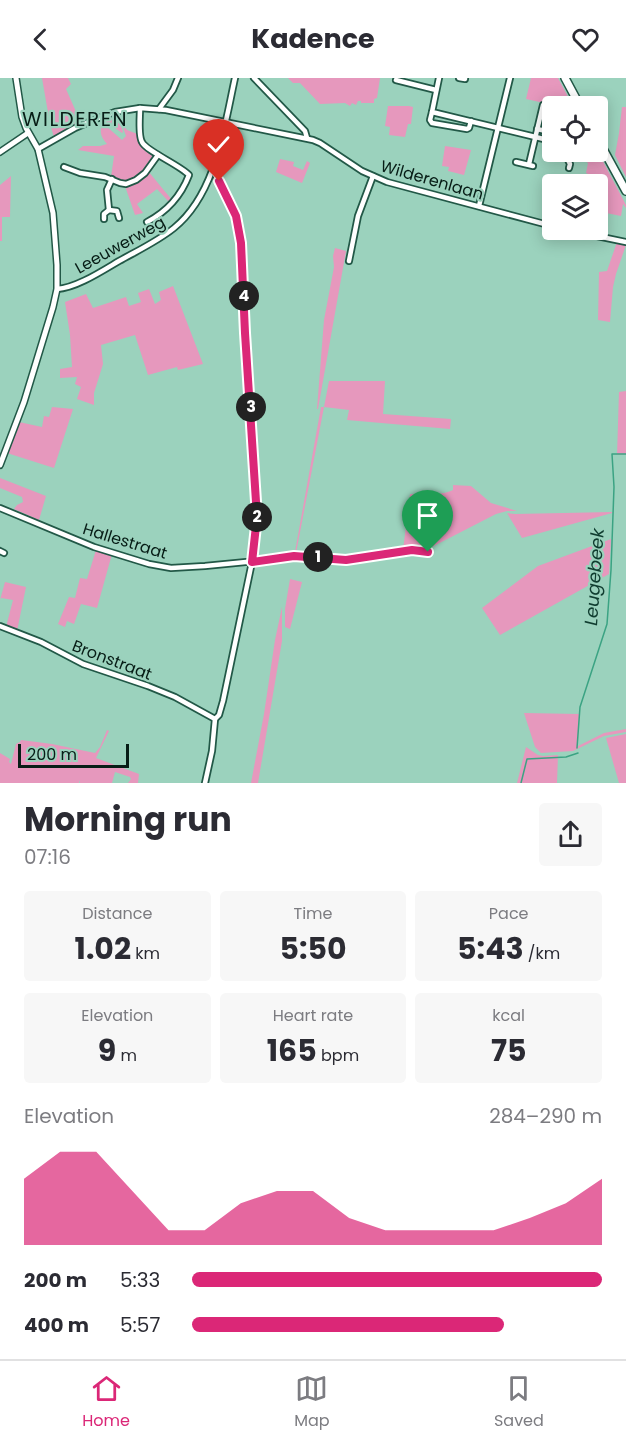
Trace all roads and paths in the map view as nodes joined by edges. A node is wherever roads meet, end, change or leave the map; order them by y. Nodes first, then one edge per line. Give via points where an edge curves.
1 (16, 78) edge
2 (178, 78) edge
3 (235, 78) edge
4 (254, 78) edge
5 (440, 78) edge
6 (459, 78) edge
7 (465, 78) edge
8 (510, 78) edge
9 (565, 78) edge
10 (396, 80) dead end
11 (436, 90) junction
12 (575, 96) edge
13 (140, 108) junction
14 (159, 109) junction
15 (542, 109) edge
16 (432, 112) junction
17 (471, 121) junction
18 (225, 122) junction
19 (498, 128) junction
20 (537, 129) junction
21 (542, 130) edge
22 (28, 133) junction
23 (535, 137) junction
24 (307, 138) junction
25 (542, 139) edge
26 (38, 149) junction
27 (0, 152) edge
28 (158, 154) junction
29 (608, 158) edge
30 (516, 162) dead end
31 (569, 162) edge
32 (64, 167) dead end
33 (569, 168) dead end
34 (213, 171) junction
35 (373, 176) junction
36 (112, 179) junction
37 (626, 191) edge
38 (479, 207) junction
39 (109, 210) junction
40 (119, 218) dead end
41 (104, 219) dead end
42 (147, 222) dead end
43 (542, 223) edge
44 (608, 239) edge
45 (626, 243) edge
46 (349, 261) dead end
47 (57, 289) junction
48 (0, 465) edge
49 (0, 507) edge
50 (428, 552) dead end
51 (252, 562) junction
52 (0, 626) edge
53 (215, 719) junction
54 (205, 783) edge

1 - 22 street
2 - 14 street
3 - 18 street, Leeuwerweg
4 - 24 street via 305,131
5 - 11 street
6 - 7 street
8 - 19 street
9 - 12 main road
10 - 11 street
11 - 16 street
13 - 14 street, Wilderenlaan
13 - 26 street, Wilderenlaan via 96,119
13 - 28 street via 143,145
14 - 18 street, Wilderenlaan
15 - 20 street
16 - 17 street
16 - 17 street via 432,123 467,129
17 - 19 street
18 - 24 street, Wilderenlaan
18 - 34 street, Leeuwerweg
19 - 23 street
19 - 38 street
20 - 21 street
20 - 23 street
22 - 26 street
22 - 27 street
23 - 25 street
23 - 30 street via 531,165
24 - 35 street, Wilderenlaan
26 - 47 street via 53,213
28 - 36 street via 133,182 123,184
28 - 42 street via 189,175 167,209
29 - 37 main road
31 - 33 street
32 - 36 street
34 - 47 street, Leeuwerweg via 198,201 175,228 88,278
34 - 51 street via 236,216 241,243 257,517
35 - 38 street, Wilderenlaan
35 - 46 street via 358,216
36 - 39 street via 107,190
38 - 43 street, Wilderenlaan
39 - 40 street via 117,210
39 - 41 street
44 - 45 street
47 - 48 street via 24,402
49 - 51 street, Hallestraat via 94,546 155,565 182,568
50 - 51 street, Hallestraat via 412,550 346,560 294,556
51 - 53 street via 223,701
52 - 53 street, Bronstraat via 82,664 175,697
53 - 54 street

